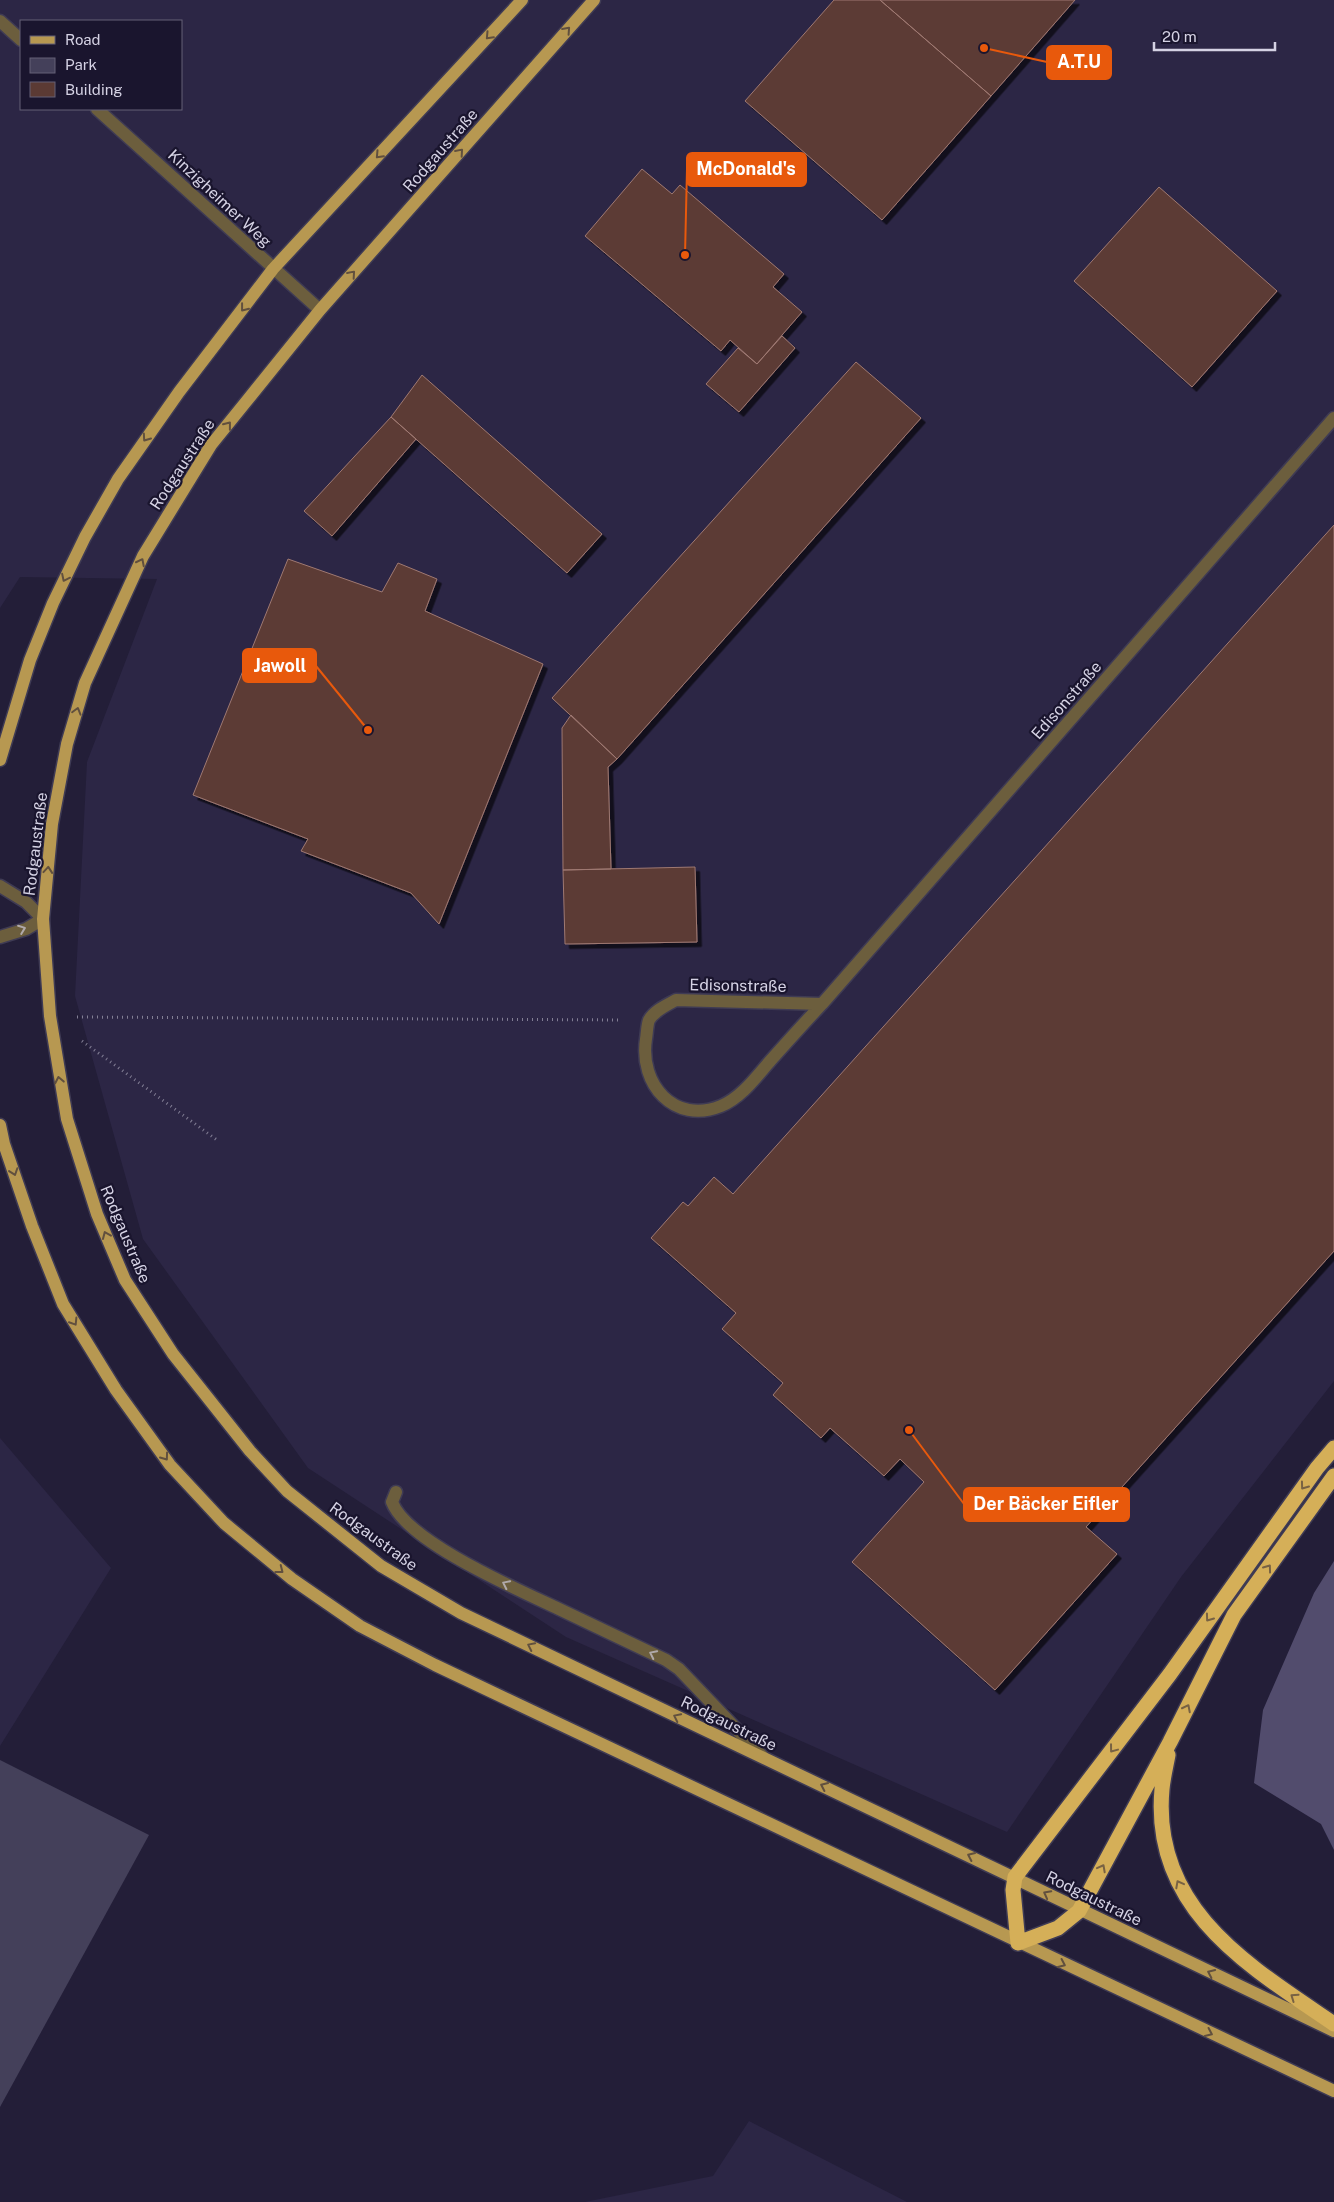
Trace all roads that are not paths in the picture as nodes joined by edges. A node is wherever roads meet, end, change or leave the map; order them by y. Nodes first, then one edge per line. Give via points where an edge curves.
1 (522, 0) edge
2 (594, 0) edge
3 (0, 21) edge
4 (20, 39) edge
5 (98, 110) edge
6 (273, 269) junction
7 (320, 310) junction
8 (1334, 418) edge
9 (0, 760) edge
10 (0, 886) edge
11 (43, 919) junction
12 (0, 937) edge
13 (822, 1004) junction
14 (0, 1125) edge
15 (1334, 1448) edge
16 (1334, 1476) edge
17 (396, 1492) dead end
18 (1170, 1742) junction
19 (765, 1758) junction
20 (1015, 1877) junction
21 (1080, 1910) junction
22 (1018, 1943) junction
23 (1334, 2024) edge
24 (1334, 2031) edge
25 (1334, 2091) edge

1 -> 6 main road
7 -> 2 main road, Rodgaustraße
3 - 4 street
5 - 6 street, Kinzigheimer Weg
6 - 7 street, Kinzigheimer Weg
6 -> 9 main road via 178,392 118,479 53,603 30,660
11 -> 7 main road, Rodgaustraße via 52,824 67,744 85,683 113,618 144,556 211,446
8 - 13 street, Edisonstraße
10 - 11 street via 26,902
12 -> 11 street via 26,929
19 -> 11 main road, Rodgaustraße via 461,1613 381,1566 287,1491 250,1451 173,1354 125,1280 97,1214 67,1119 50,1016
13 - 13 street, Edisonstraße via 676,1000 662,1007 649,1020 645,1047 647,1070 657,1089 672,1105 700,1111 721,1106 741,1094
14 -> 22 main road via 32,1226 63,1304 116,1390 170,1465 224,1523 257,1552 360,1626 426,1660
15 -> 20 highway via 1170,1674
18 -> 16 highway via 1234,1615
19 -> 17 street via 666,1660 475,1569 409,1525 392,1502
21 -> 18 highway
23 -> 18 highway via 1247,1964 1197,1914 1176,1880 1166,1847 1163,1820 1162,1790
20 -> 19 main road, Rodgaustraße
21 -> 20 main road, Rodgaustraße
20 - 22 highway
21 - 22 highway via 1058,1928
24 -> 21 main road, Rodgaustraße
22 -> 25 main road

